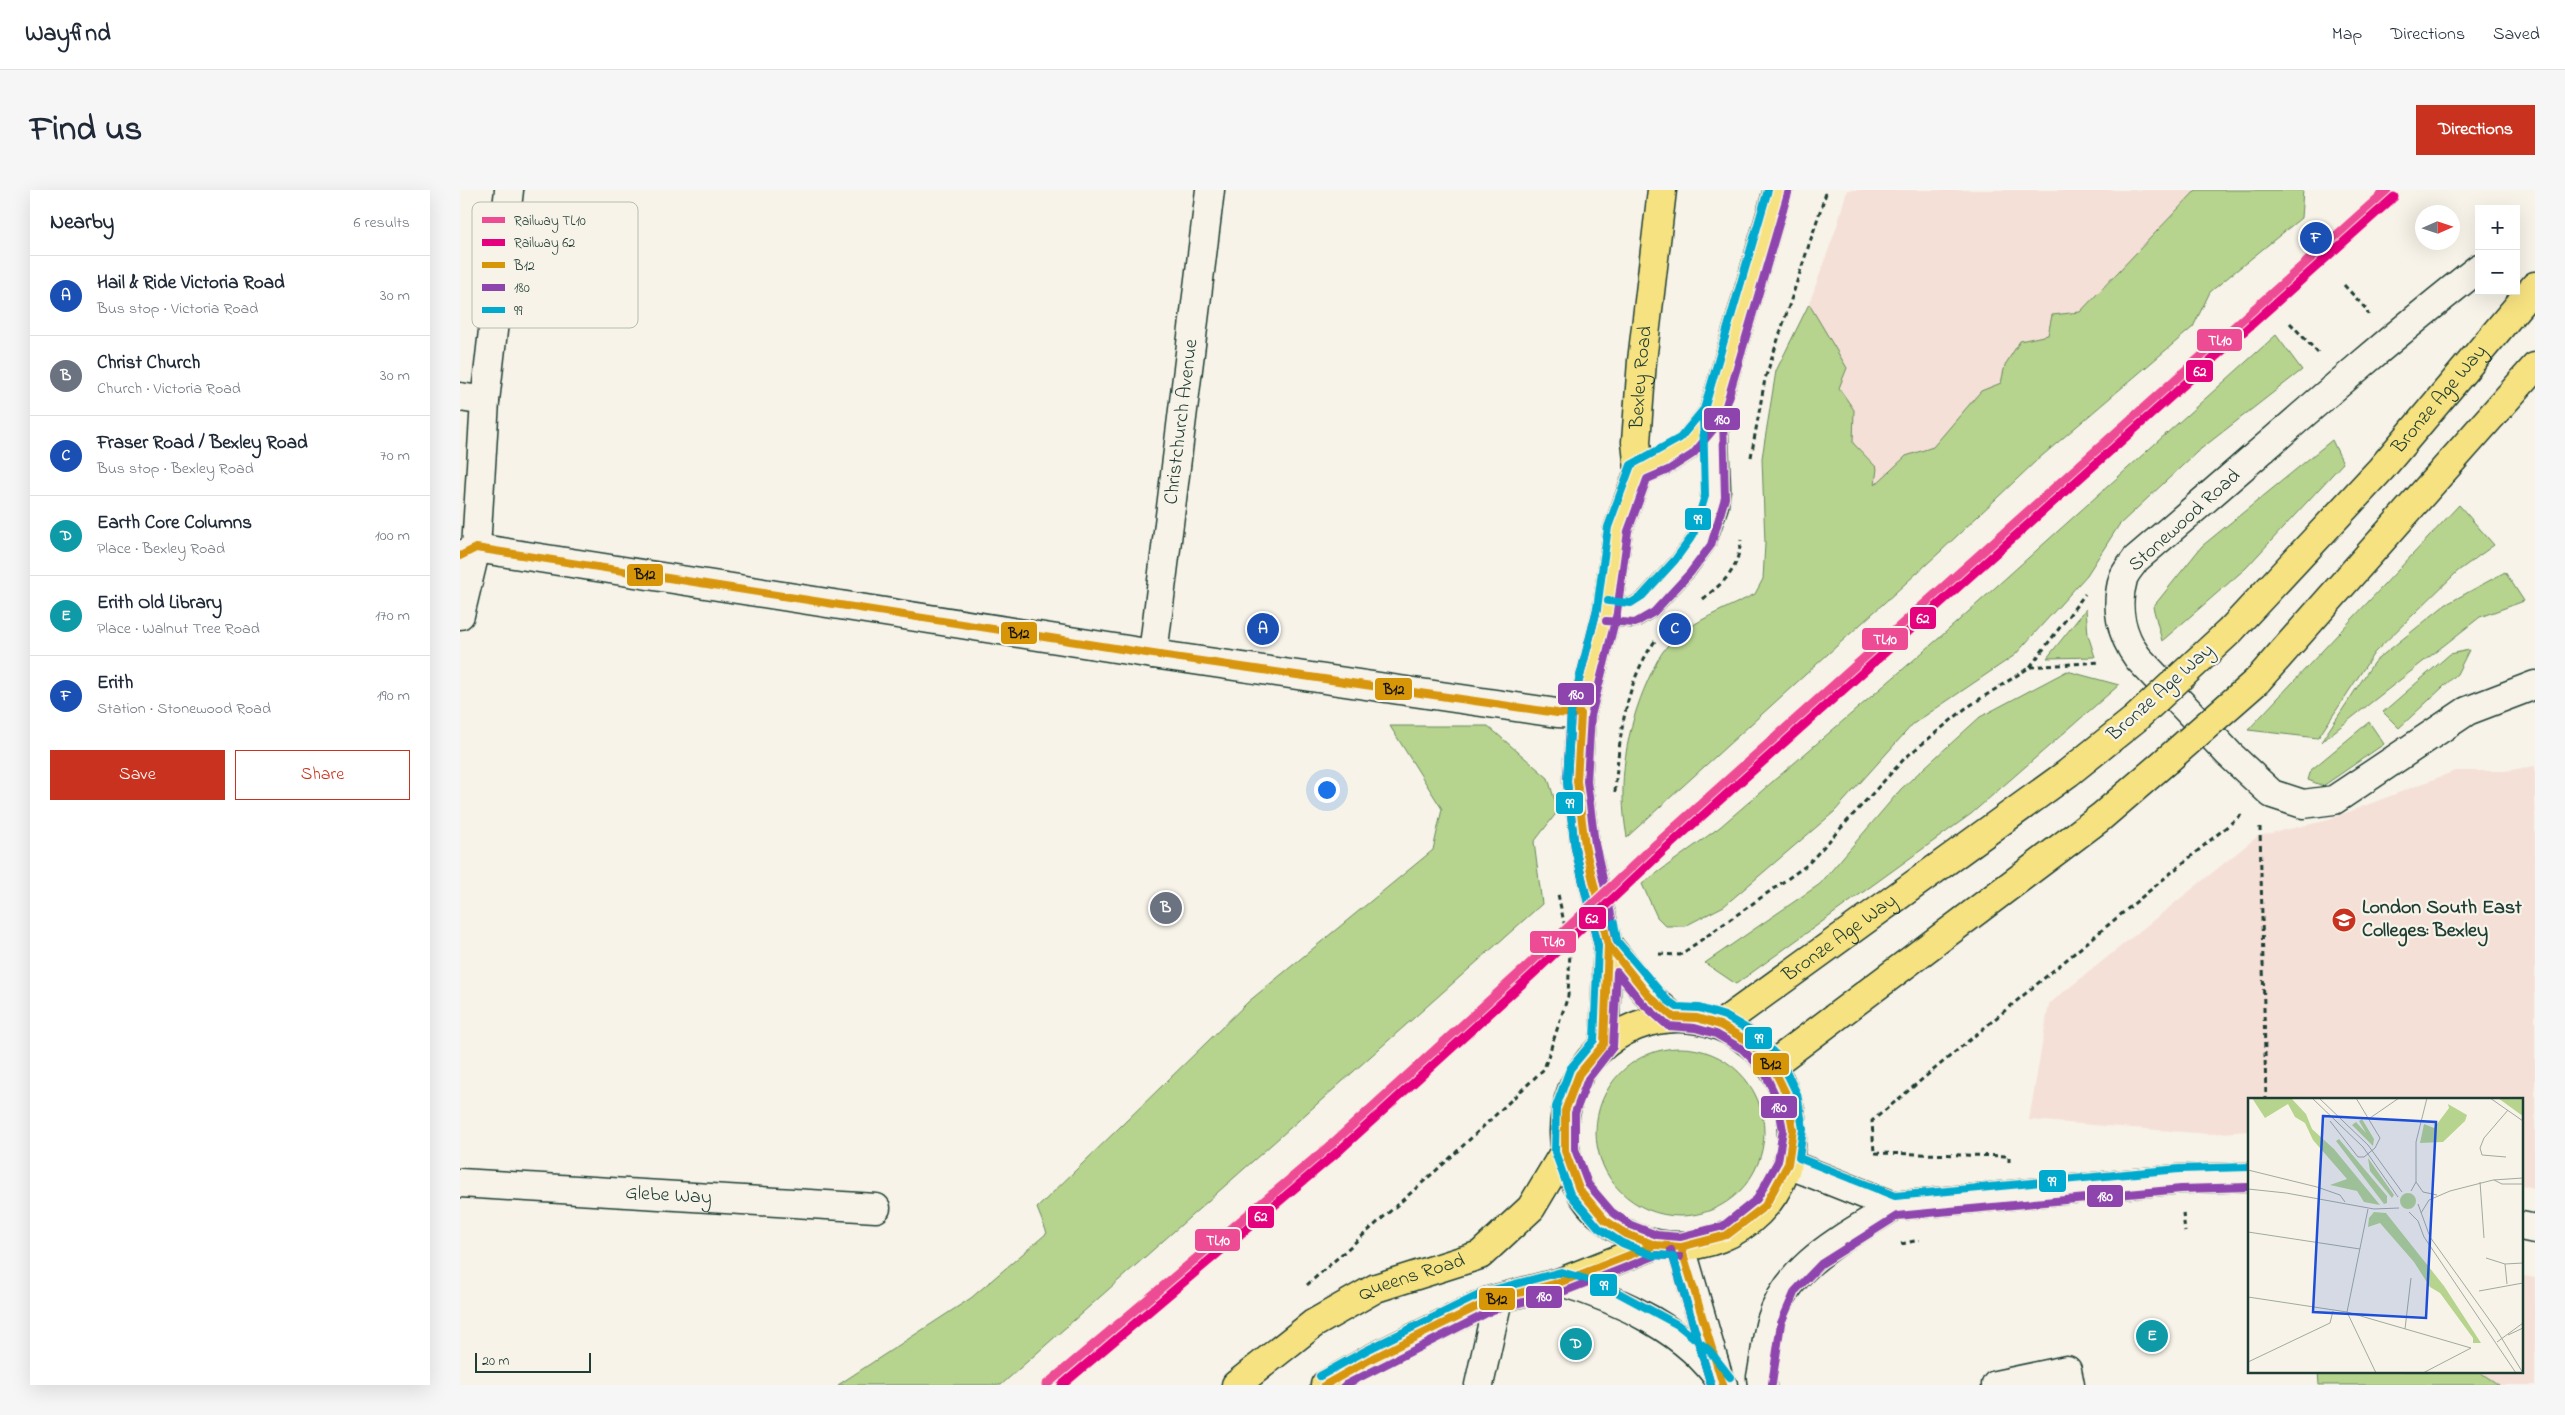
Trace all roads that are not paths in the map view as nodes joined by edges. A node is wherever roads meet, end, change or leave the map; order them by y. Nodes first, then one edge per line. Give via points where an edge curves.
1 (1210, 190) edge
2 (1662, 190) edge
3 (1778, 190) edge
4 (2475, 271) edge
5 (2535, 286) edge
6 (485, 328) edge
7 (2535, 367) edge
8 (473, 399) edge
9 (1713, 414) junction
10 (1639, 471) junction
11 (468, 552) edge
12 (1607, 611) junction
13 (460, 615) edge
14 (1153, 654) junction
15 (2535, 684) edge
16 (1582, 714) junction
17 (1608, 945) junction
18 (1673, 1017) junction
19 (1720, 1025) junction
20 (1604, 1044) junction
21 (1772, 1065) junction
22 (1565, 1151) junction
23 (1788, 1164) junction
24 (2248, 1177) edge
25 (460, 1183) edge
26 (1894, 1206) junction
27 (876, 1208) dead end
28 (2522, 1226) edge
29 (2535, 1229) edge
30 (1668, 1246) junction
31 (1561, 1282) junction
32 (1498, 1298) junction
33 (1721, 1382) edge
34 (1236, 1385) edge
35 (1325, 1385) edge
36 (1479, 1385) edge
37 (1762, 1385) edge
38 (1996, 1385) edge
39 (2070, 1385) edge

1 - 14 street, Christchurch Avenue
2 - 10 main road, Bexley Road via 1642,360 1636,442
3 - 9 main road
4 - 15 street, Stonewood Road via 2385,343 2136,559 2123,578 2119,612 2128,644 2229,754 2272,794 2303,804 2334,800 2467,711
5 - 19 main road, Bronze Age Way, bridge via 2381,469 2231,630 2134,720 2068,774
6 - 8 street
7 - 21 main road, bridge via 2257,681 2101,817
8 - 11 street
9 - 10 main road via 1687,446
9 - 12 street via 1716,489 1702,540 1648,604 1633,613
10 - 12 main road, Bexley Road via 1618,529
11 - 13 street
11 - 14 street
12 - 16 main road, Bexley Road
14 - 16 street
16 - 17 main road, Bexley Road via 1576,781 1585,846
17 - 18 main road, Bexley Road via 1649,996
17 - 20 main road, Bexley Road
18 - 19 main road via 1697,1018
18 - 20 main road via 1636,1025
19 - 21 main road via 1748,1041
20 - 22 main road via 1579,1074 1565,1111
21 - 23 main road via 1787,1096 1793,1130
22 - 30 main road via 1578,1189 1605,1220 1626,1234
22 - 34 main road, Queens Road via 1531,1208 1480,1255 1376,1288 1313,1324
23 - 26 street
23 - 30 main road via 1766,1206 1728,1236
24 - 26 street via 2180,1179
25 - 27 street, Glebe Way
26 - 37 street via 1815,1256 1787,1285 1772,1320
28 - 29 street
30 - 31 main road
30 - 33 street
31 - 32 main road
31 - 33 street via 1596,1292 1672,1333 1702,1357
32 - 35 main road via 1371,1359
32 - 36 street
38 - 39 street via 2066,1370

